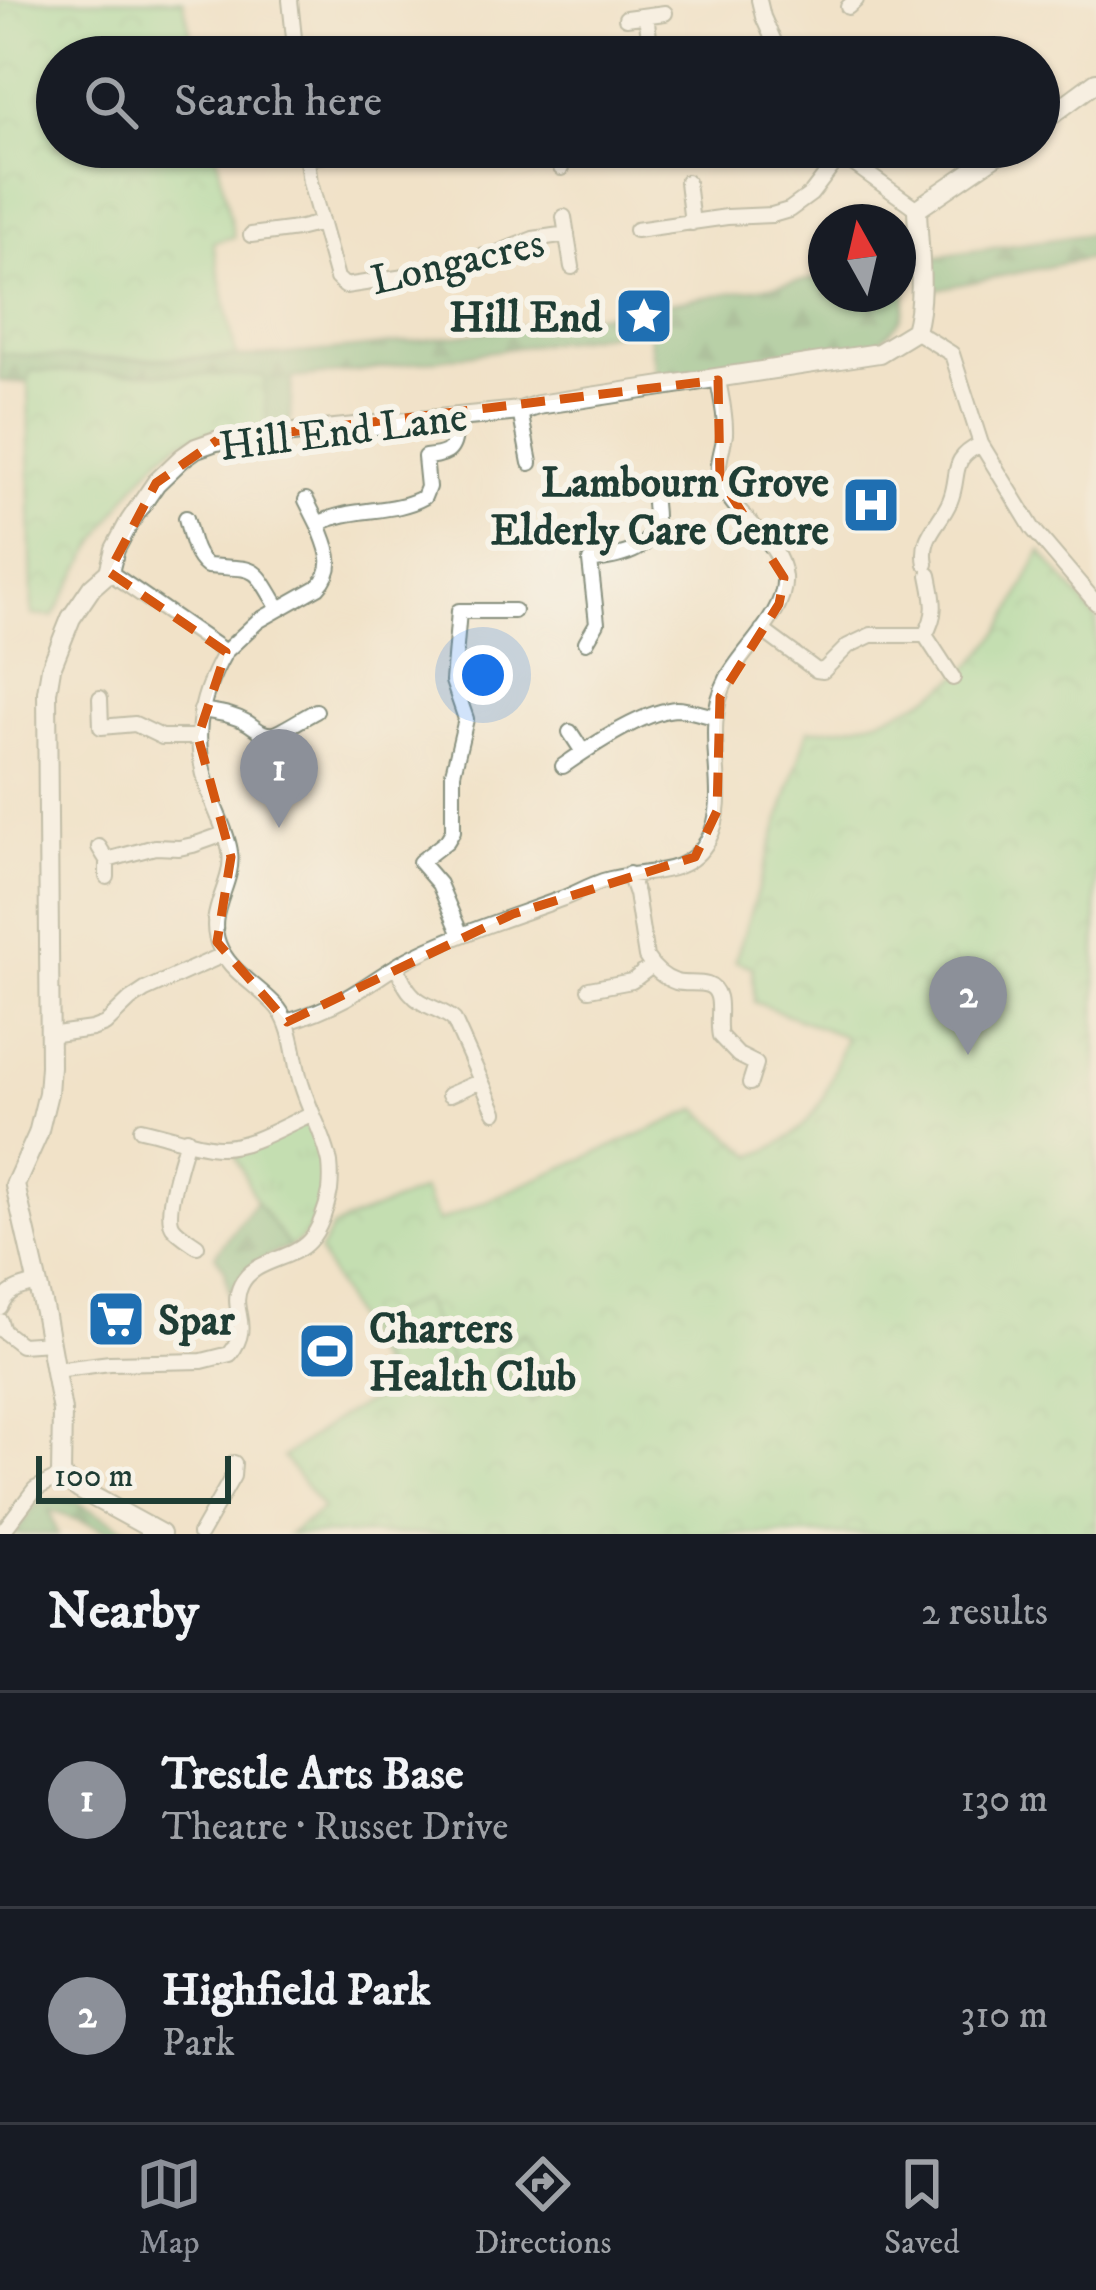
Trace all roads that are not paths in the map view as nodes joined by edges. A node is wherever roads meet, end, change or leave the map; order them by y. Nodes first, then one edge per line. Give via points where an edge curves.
1 (290, 0) edge
2 (750, 1) edge
3 (665, 14) dead end
4 (646, 16) junction
5 (626, 18) dead end
6 (294, 36) edge
7 (649, 36) edge
8 (772, 36) edge
9 (1096, 82) edge
10 (1060, 109) edge
11 (309, 168) edge
12 (826, 168) edge
13 (860, 168) edge
14 (977, 168) edge
15 (686, 182) dead end
16 (917, 209) junction
17 (564, 217) dead end
18 (321, 223) junction
19 (692, 223) junction
20 (636, 230) dead end
21 (567, 234) junction
22 (250, 235) dead end
23 (572, 267) dead end
24 (915, 331) junction
25 (718, 380) junction
26 (520, 411) junction
27 (455, 432) dead end
28 (980, 444) junction
29 (530, 463) dead end
30 (720, 478) junction
31 (306, 500) dead end
32 (186, 518) dead end
33 (318, 524) junction
34 (109, 572) junction
35 (1096, 603) edge
36 (279, 609) junction
37 (514, 611) dead end
38 (762, 630) junction
39 (925, 635) junction
40 (586, 642) dead end
41 (225, 652) junction
42 (953, 678) dead end
43 (100, 698) dead end
44 (201, 710) junction
45 (316, 712) dead end
46 (714, 718) junction
47 (570, 732) dead end
48 (198, 737) junction
49 (583, 752) junction
50 (563, 766) dead end
51 (224, 833) junction
52 (629, 874) junction
53 (107, 877) dead end
54 (461, 935) junction
55 (223, 955) junction
56 (396, 965) junction
57 (652, 966) junction
58 (589, 989) dead end
59 (287, 1022) junction
60 (50, 1035) junction
61 (481, 1081) junction
62 (750, 1083) dead end
63 (448, 1095) dead end
64 (495, 1112) dead end
65 (311, 1114) junction
66 (142, 1129) dead end
67 (187, 1139) junction
68 (8, 1185) edge
69 (197, 1246) dead end
70 (37, 1283) junction
71 (0, 1307) edge
72 (0, 1321) edge
73 (50, 1343) junction
74 (56, 1370) junction
75 (234, 1463) dead end
76 (61, 1476) junction
77 (1, 1534) edge
78 (160, 1534) edge
79 (200, 1534) edge

1 - 6 street
2 - 8 street
3 - 4 street
4 - 5 street
4 - 7 street
9 - 10 street
11 - 18 street, Longacres
12 - 19 street via 789,210
13 - 16 street
14 - 16 street
15 - 19 street
16 - 24 street via 922,283
17 - 21 street, Longacres
18 - 21 street, Longacres via 345,286
18 - 22 street, Longacres
19 - 20 street
21 - 23 street, Longacres
24 - 25 street, Hill End Lane via 879,353
24 - 28 street via 952,354
25 - 26 street, Hill End Lane
25 - 30 street via 725,420
26 - 29 street
26 - 34 street, Hill End Lane via 206,444 156,483
27 - 33 street via 451,450 424,457 424,497
28 - 35 street via 1033,529
28 - 39 street via 957,464 950,502 923,551 936,608
30 - 38 street via 781,563 783,590
30 - 40 street via 659,490 648,540 626,555 590,561 605,623
31 - 33 street
32 - 36 street via 201,562 253,570
33 - 36 street via 330,569 318,587
34 - 41 street
34 - 60 street, Hill End Lane via 71,618 47,692
36 - 41 street
37 - 54 street via 459,611 453,681 466,719 453,772 453,831 421,862
38 - 39 street via 823,671 871,635
38 - 46 street via 728,678
39 - 42 street
41 - 44 street
43 - 48 street via 99,732 135,724 162,737
44 - 45 street via 269,734
44 - 48 street
46 - 49 street via 661,712
46 - 52 street via 717,811 710,836 677,868
47 - 49 street
48 - 51 street
49 - 50 street
51 - 53 street via 179,848 103,854
51 - 55 street via 231,856 215,916
52 - 54 street
52 - 57 street
54 - 56 street
55 - 59 street
55 - 60 street via 145,990 105,1024
56 - 59 street via 349,997
56 - 61 street via 411,994 454,1020
57 - 58 street via 632,981
57 - 62 street via 678,982 714,988 720,1036 738,1055 764,1064
59 - 65 street
60 - 68 street, Hill End Lane via 38,1134
61 - 63 street
61 - 64 street
65 - 67 street via 228,1147
65 - 74 street via 329,1158 330,1191 307,1244 241,1284 242,1331 230,1354
66 - 67 street
67 - 69 street via 169,1211 174,1228
68 - 70 street, Hill End Lane
70 - 71 street via 12,1291
70 - 73 street, Hill End Lane
72 - 73 street via 21,1345
73 - 74 street, Hill End Lane
74 - 76 street, Hill End Lane
75 - 79 street
76 - 77 street via 35,1490
76 - 78 street

